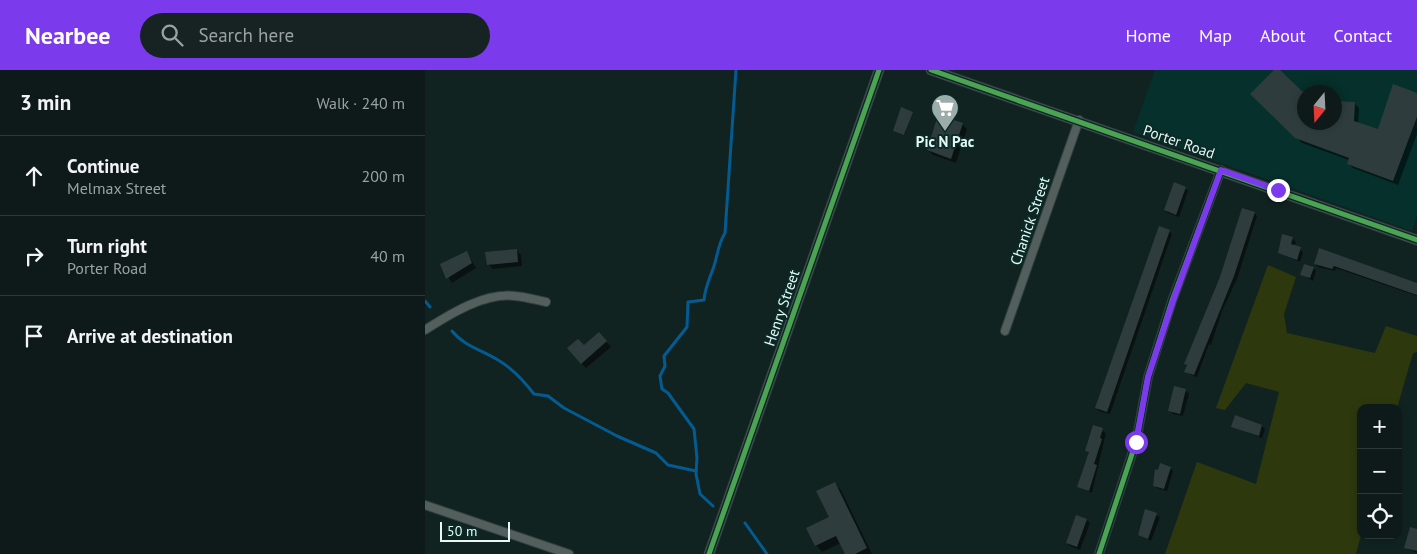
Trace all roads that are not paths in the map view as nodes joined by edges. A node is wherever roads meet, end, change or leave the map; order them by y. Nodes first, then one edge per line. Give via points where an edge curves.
1 (879, 70) edge
2 (931, 70) edge
3 (1079, 120) junction
4 (1221, 170) junction
5 (1417, 240) edge
6 (546, 302) dead end
7 (425, 330) edge
8 (1005, 331) dead end
9 (425, 504) edge
10 (569, 554) edge
11 (709, 554) edge
12 (1099, 554) edge

1 - 11 street, Henry Street
2 - 3 street, Porter Road
3 - 4 street, Porter Road
3 - 8 street, Chanick Street
4 - 5 street, Porter Road
4 - 12 street via 1148,377 1136,442
6 - 7 street via 514,296 490,298
9 - 10 street

